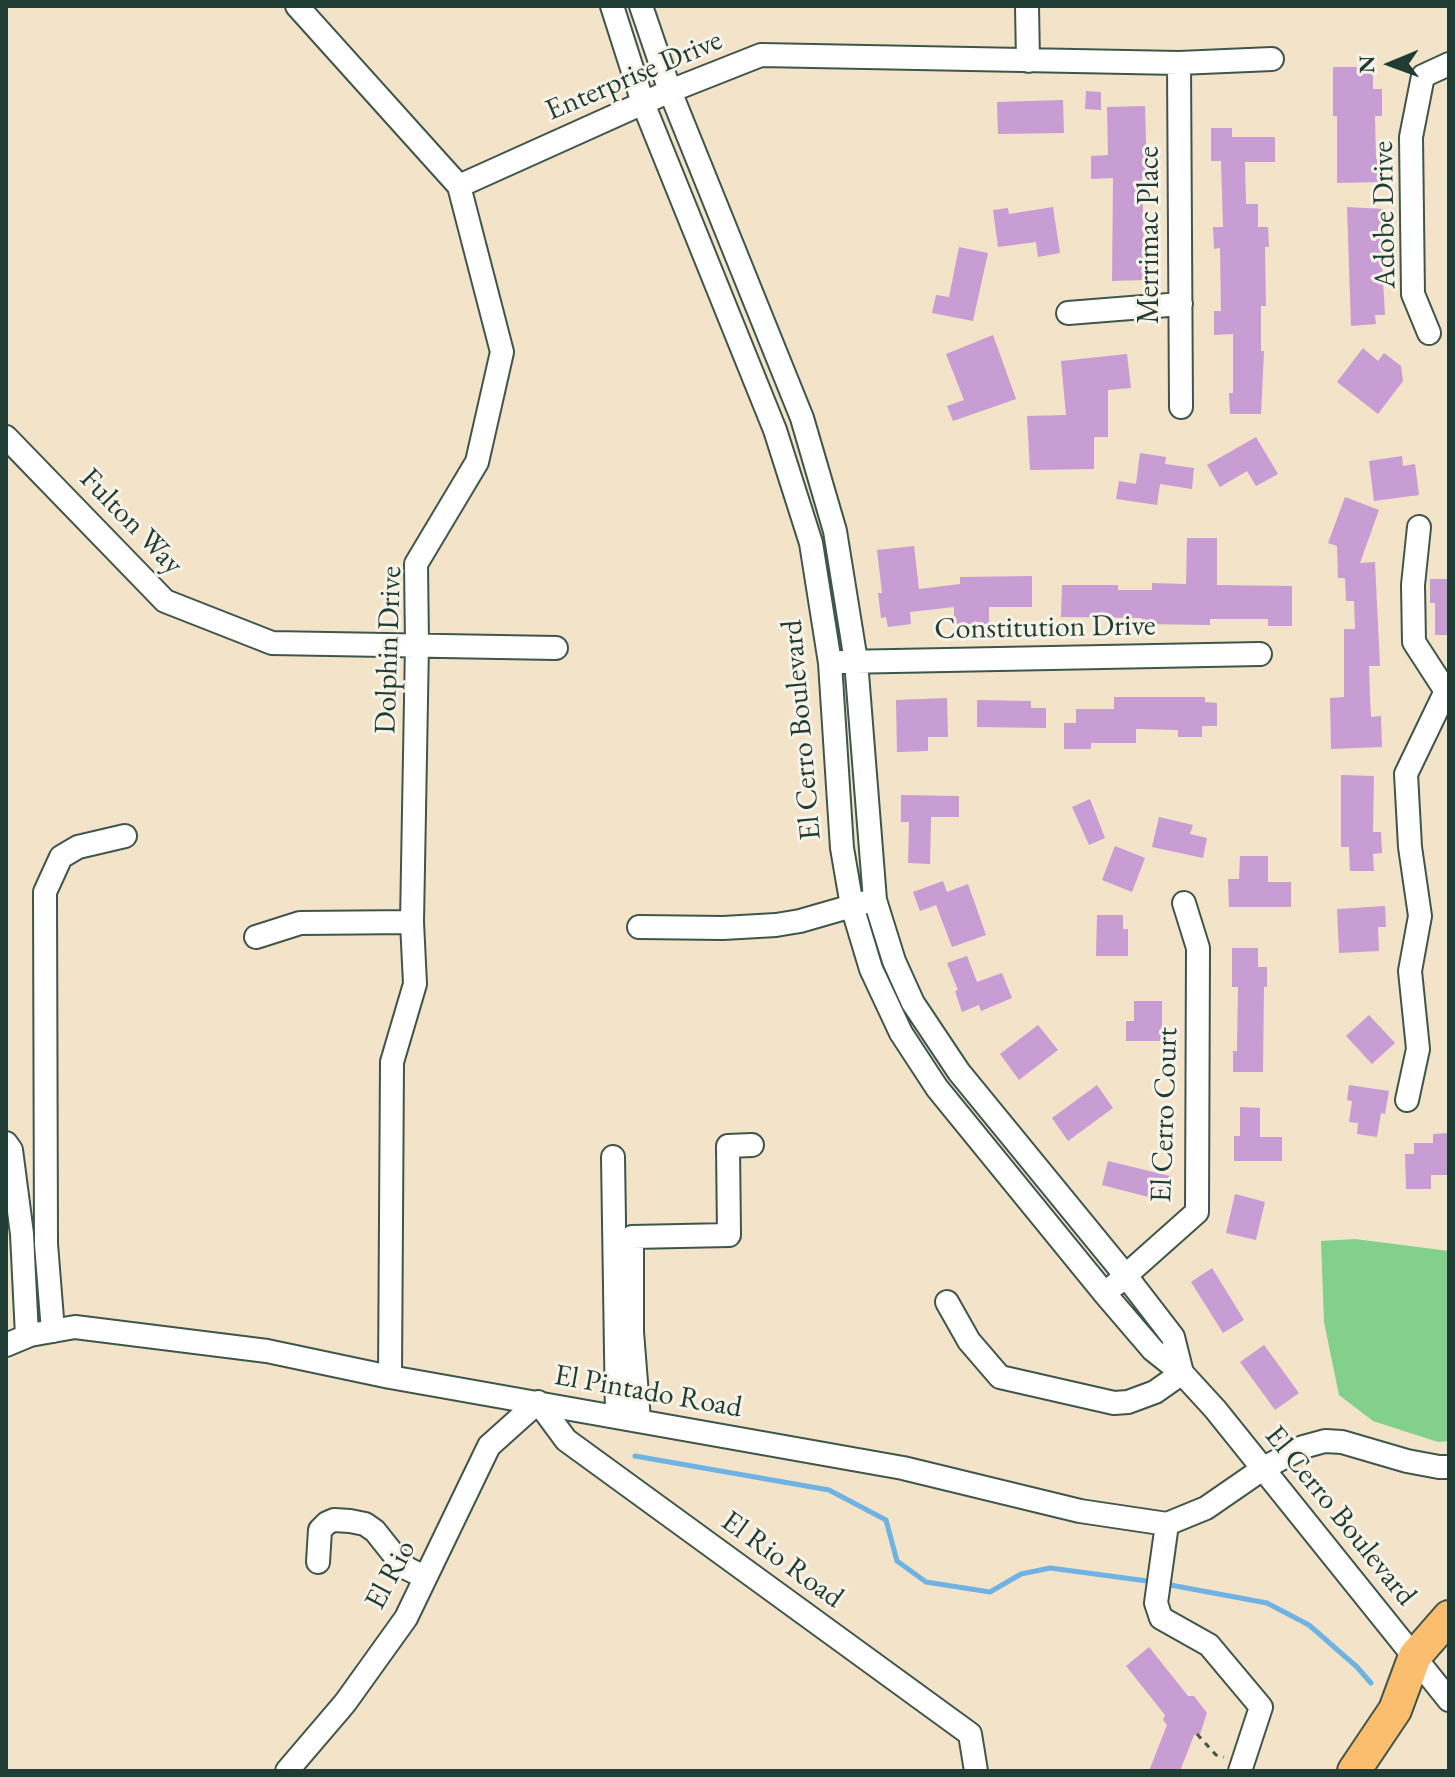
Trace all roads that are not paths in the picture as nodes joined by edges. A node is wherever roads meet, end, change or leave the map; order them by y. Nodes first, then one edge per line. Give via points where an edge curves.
1 (297, 6) edge
2 (612, 6) edge
3 (641, 6) edge
4 (1027, 6) edge
5 (1272, 59) dead end
6 (1028, 61) junction
7 (1179, 63) junction
8 (1449, 64) edge
9 (670, 91) junction
10 (643, 103) junction
11 (459, 186) junction
12 (1181, 304) junction
13 (1068, 313) dead end
14 (1429, 333) dead end
15 (1181, 407) dead end
16 (6, 437) edge
17 (1419, 527) dead end
18 (417, 644) junction
19 (556, 648) dead end
20 (1260, 654) dead end
21 (856, 661) junction
22 (830, 663) junction
23 (1447, 694) edge
24 (125, 836) dead end
25 (875, 900) junction
26 (1184, 903) dead end
27 (852, 906) junction
28 (412, 922) junction
29 (639, 927) dead end
30 (256, 937) dead end
31 (1407, 1100) dead end
32 (6, 1143) edge
33 (752, 1145) dead end
34 (613, 1157) dead end
35 (1126, 1276) junction
36 (1105, 1294) junction
37 (947, 1302) dead end
38 (53, 1331) junction
39 (16, 1340) edge
40 (1182, 1373) junction
41 (390, 1377) junction
42 (538, 1402) junction
43 (628, 1418) junction
44 (1449, 1467) edge
45 (1264, 1468) junction
46 (1167, 1524) junction
47 (318, 1562) dead end
48 (425, 1577) junction
49 (1449, 1617) edge
50 (1415, 1656) junction
51 (1449, 1700) edge
52 (1241, 1767) edge
53 (287, 1771) edge
54 (976, 1771) edge
55 (1354, 1771) edge

1 - 11 street, Dolphin Drive
2 - 10 street, El Cerro Boulevard
3 - 9 street, El Cerro Boulevard
4 - 6 street
5 - 7 street, Enterprise Drive
6 - 7 street, Enterprise Drive
6 - 9 street, Enterprise Drive via 761,55
7 - 12 street, Merrimac Place
8 - 14 street, Adobe Drive via 1423,76 1411,137 1413,294
9 - 10 street, Enterprise Drive
9 - 21 street, El Cerro Boulevard via 802,418 835,531
10 - 11 street, Enterprise Drive
10 - 22 street, El Cerro Boulevard via 775,430 811,543
11 - 18 street, Dolphin Drive via 502,352 477,462 416,564
12 - 13 street
12 - 15 street, Merrimac Place
16 - 18 street, Fulton Way via 165,601 272,643
17 - 23 street via 1414,642
18 - 19 street, Fulton Way
18 - 28 street, Dolphin Drive
20 - 21 street, Constitution Drive
21 - 22 street, Constitution Drive
21 - 25 street, El Cerro Boulevard
22 - 27 street, El Cerro Boulevard via 842,848
23 - 31 street via 1406,774 1420,916 1410,971 1418,1049
24 - 38 street via 78,847 61,857 45,892 46,1244
25 - 27 street
25 - 35 street, El Cerro Boulevard via 894,961 935,1039
26 - 35 street, El Cerro Court via 1198,948 1197,1212
27 - 29 street via 776,925
27 - 36 street, El Cerro Boulevard via 871,969 908,1044 937,1088
28 - 30 street via 300,923
28 - 41 street, Dolphin Drive via 415,984 392,1062
32 - 39 street via 22,1234
33 - 43 street via 728,1146 729,1235 632,1237
34 - 43 street
35 - 36 street, El Cerro Court
35 - 40 street, El Cerro Boulevard via 1173,1337
36 - 40 street, El Cerro Boulevard via 1153,1350
37 - 40 street via 969,1341 1000,1377 1114,1403 1155,1392
38 - 39 street, El Pintado Road
38 - 41 street, El Pintado Road via 75,1327 267,1351
40 - 45 street, El Cerro Boulevard
41 - 42 street, El Pintado Road
42 - 43 street, El Pintado Road
42 - 48 street, El Rio via 489,1446
42 - 54 street, El Rio Road via 566,1440 970,1734
43 - 46 street, El Pintado Road via 903,1468 1080,1511
44 - 45 street via 1325,1441
45 - 46 street via 1206,1508
45 - 50 street, El Cerro Boulevard
46 - 52 street via 1156,1603 1161,1618 1209,1645 1261,1707
47 - 48 street via 320,1530 334,1520 350,1521 375,1531 398,1560
48 - 53 street, El Rio via 397,1630
49 - 50 highway
50 - 51 street, El Cerro Boulevard
50 - 55 highway via 1395,1710

